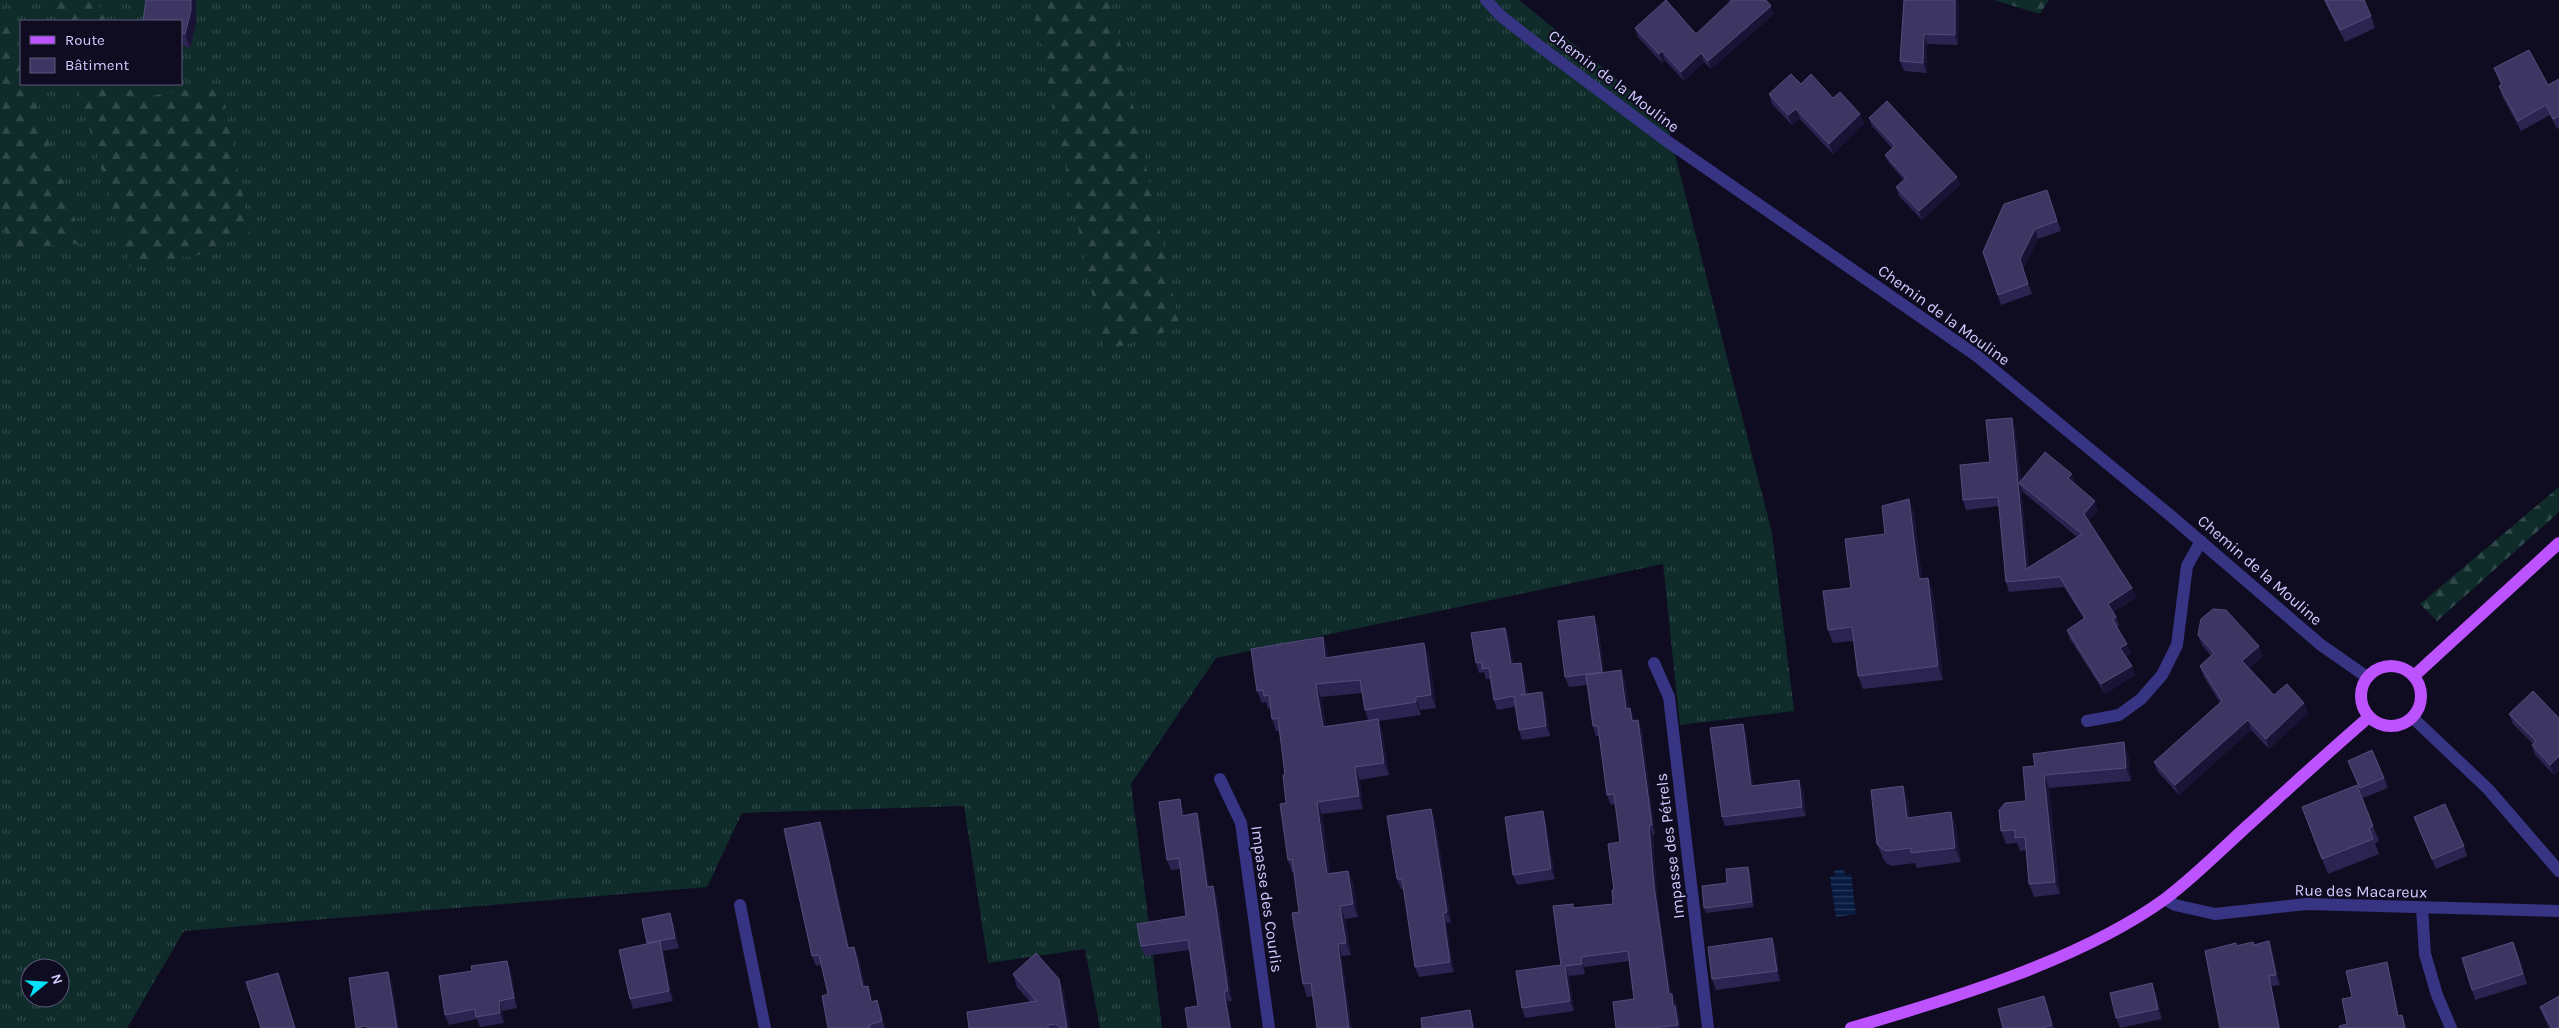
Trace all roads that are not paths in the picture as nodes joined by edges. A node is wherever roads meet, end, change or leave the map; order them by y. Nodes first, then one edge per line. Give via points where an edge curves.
1 (1486, 0) edge
2 (2201, 541) junction
3 (2559, 542) edge
4 (1654, 663) dead end
5 (2414, 676) junction
6 (2367, 677) junction
7 (2369, 717) junction
8 (2413, 718) junction
9 (2087, 721) dead end
10 (1220, 779) dead end
11 (2559, 871) edge
12 (2165, 899) junction
13 (740, 905) dead end
14 (2422, 908) junction
15 (2559, 911) edge
16 (765, 1028) edge
17 (1269, 1028) edge
18 (1708, 1028) edge
19 (1851, 1028) edge
20 (2451, 1028) edge

1 - 2 street, Chemin de la Mouline via 1538,45 1664,139 1977,356
2 - 6 street, Chemin de la Mouline via 2321,645
2 - 9 street via 2187,566 2177,645 2162,675 2140,699 2119,715
3 - 5 main road
4 - 18 street, Impasse des Pétrels via 1669,697
5 - 6 main road via 2407,670 2390,666 2381,667
5 - 8 main road via 2422,693
6 - 7 main road via 2360,698
7 - 8 main road via 2376,723 2395,727
7 - 12 main road
8 - 11 street via 2488,789
10 - 17 street, Impasse des Courlis via 1241,824
12 - 14 street, Rue des Macareux via 2175,905 2216,914 2306,904
12 - 19 main road via 2068,953 1995,981
13 - 16 street
14 - 15 street, Rue des Macareux
14 - 20 street via 2425,954

